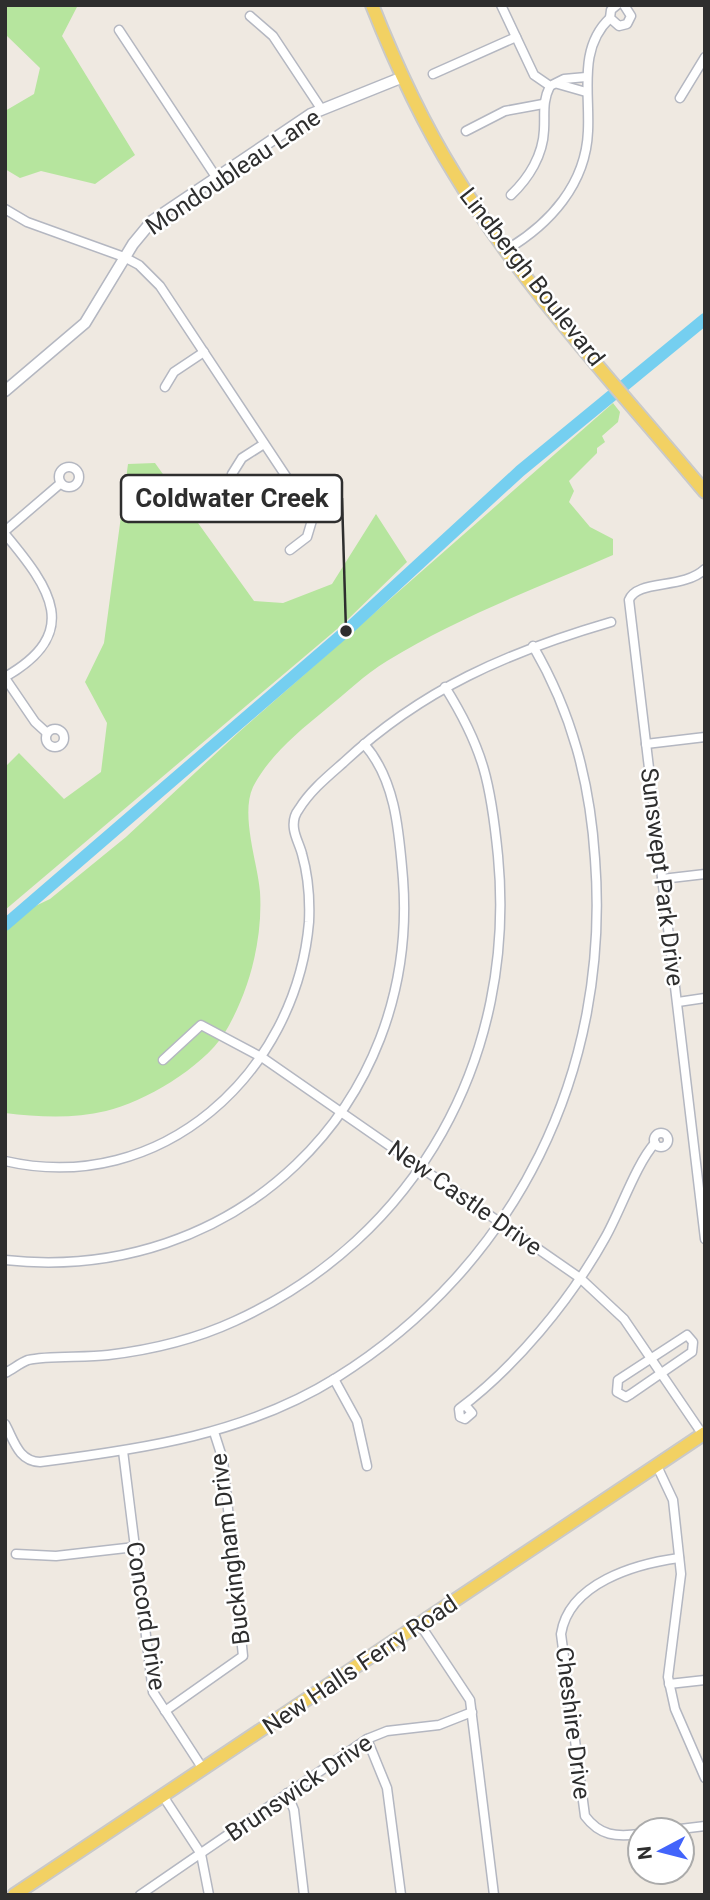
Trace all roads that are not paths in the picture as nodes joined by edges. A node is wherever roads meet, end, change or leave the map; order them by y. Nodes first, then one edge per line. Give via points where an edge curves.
1 (372, 5) edge
2 (501, 5) edge
3 (625, 5) edge
4 (612, 10) edge
5 (250, 16) dead end
6 (119, 30) dead end
7 (516, 37) junction
8 (705, 57) edge
9 (433, 74) dead end
10 (586, 77) junction
11 (402, 78) junction
12 (554, 85) junction
13 (586, 92) junction
14 (680, 98) dead end
15 (543, 104) junction
16 (322, 110) junction
17 (466, 131) dead end
18 (216, 177) junction
19 (511, 195) dead end
20 (5, 209) edge
21 (506, 250) junction
22 (124, 257) junction
23 (204, 352) junction
24 (164, 387) dead end
25 (5, 391) edge
26 (264, 444) junction
27 (232, 474) dead end
28 (61, 483) dead end
29 (705, 492) edge
30 (5, 533) edge
31 (290, 550) dead end
32 (705, 569) edge
33 (611, 622) dead end
34 (533, 646) junction
35 (5, 678) edge
36 (444, 687) junction
37 (47, 733) dead end
38 (705, 737) edge
39 (363, 744) junction
40 (646, 744) junction
41 (705, 874) edge
42 (662, 879) junction
43 (705, 998) edge
44 (678, 1002) junction
45 (263, 1058) junction
46 (163, 1060) dead end
47 (341, 1114) junction
48 (655, 1143) dead end
49 (5, 1161) edge
50 (421, 1167) junction
51 (500, 1222) junction
52 (705, 1239) edge
53 (5, 1260) edge
54 (580, 1278) junction
55 (650, 1358) junction
56 (5, 1373) edge
57 (661, 1375) junction
58 (334, 1379) junction
59 (466, 1406) dead end
60 (5, 1424) edge
61 (215, 1432) junction
62 (704, 1434) edge
63 (123, 1451) junction
64 (657, 1465) junction
65 (366, 1466) dead end
66 (135, 1547) junction
67 (16, 1554) dead end
68 (679, 1558) junction
69 (419, 1623) junction
70 (705, 1680) edge
71 (669, 1684) junction
72 (165, 1711) junction
73 (472, 1713) junction
74 (368, 1739) junction
75 (203, 1769) junction
76 (705, 1778) edge
77 (288, 1793) junction
78 (163, 1796) junction
79 (626, 1834) edge
80 (201, 1854) junction
81 (14, 1895) edge
82 (141, 1895) edge
83 (209, 1895) edge
84 (304, 1895) edge
85 (401, 1895) edge
86 (494, 1895) edge

1 - 11 main road, Lindbergh Boulevard
2 - 7 street
3 - 4 street via 631,16 627,24 619,26
4 - 10 street via 592,46
5 - 16 street via 273,36
6 - 18 street
7 - 9 street
7 - 12 street via 534,75
8 - 14 street
10 - 12 street
10 - 13 street
11 - 16 street, Mondoubleau Lane
11 - 21 main road, Lindbergh Boulevard via 453,173
12 - 13 street
12 - 15 street
13 - 21 street via 588,133 577,177 551,216
15 - 17 street via 505,111
15 - 19 street via 540,150 534,167
16 - 18 street, Mondoubleau Lane
18 - 22 street, Mondoubleau Lane via 152,221
20 - 22 street via 27,222
21 - 29 main road, Lindbergh Boulevard
22 - 23 street via 160,286
22 - 25 street, Mondoubleau Lane via 85,323
23 - 24 street via 174,372
23 - 26 street
26 - 27 street via 242,458
26 - 31 street via 313,517 307,537
28 - 30 street
30 - 35 street via 32,566 52,619 51,634 40,653
32 - 40 street, Sunswept Park Drive via 686,582 637,590 629,600
33 - 34 street
34 - 36 street
34 - 51 street via 562,700 584,774 597,889 596,962 584,1033 563,1105
35 - 37 street
36 - 39 street
36 - 50 street via 486,768 501,888 500,934 492,1002 479,1050 450,1119
38 - 40 street
39 - 45 street via 297,810 294,829 309,901 305,955 285,1017
39 - 47 street via 380,767 394,808 404,922 390,1011 368,1068
40 - 42 street, Sunswept Park Drive
41 - 42 street
42 - 44 street, Sunswept Park Drive
43 - 44 street
44 - 52 street, Sunswept Park Drive
45 - 46 street, New Castle Drive via 201,1025
45 - 47 street, New Castle Drive
45 - 49 street via 218,1107 150,1148 70,1166
47 - 50 street, New Castle Drive
47 - 53 street via 271,1188 196,1233 105,1259
48 - 54 street
50 - 51 street, New Castle Drive
50 - 56 street via 348,1250 306,1282 251,1314 140,1351 30,1360
51 - 54 street, New Castle Drive
51 - 58 street via 432,1302
54 - 55 street, New Castle Drive via 624,1319
54 - 59 street via 534,1336
55 - 57 street, New Castle Drive
55 - 57 street via 683,1337 692,1338 692,1352
55 - 57 street via 618,1380 617,1392 626,1397
57 - 62 street, New Castle Drive
58 - 61 street
58 - 65 street via 357,1421
60 - 63 street via 19,1452 40,1462
61 - 63 street
61 - 72 street, Buckingham Drive via 223,1460 243,1656
62 - 64 main road, New Halls Ferry Road
63 - 66 street, Concord Drive
64 - 68 street via 673,1500
64 - 69 main road, New Halls Ferry Road
66 - 67 street via 56,1556
66 - 72 street, Concord Drive via 153,1692
68 - 71 street via 681,1589
68 - 79 street, Cheshire Drive via 622,1571 571,1607 561,1634 585,1816 607,1834
69 - 73 street via 470,1700
69 - 75 main road, New Halls Ferry Road
70 - 71 street
71 - 76 street
72 - 75 street, Concord Drive
73 - 74 street, Brunswick Drive via 439,1725 387,1731
73 - 86 street
74 - 77 street, Brunswick Drive
74 - 85 street via 387,1788
75 - 78 main road, New Halls Ferry Road
77 - 80 street, Brunswick Drive
77 - 84 street
78 - 80 street
78 - 81 main road, New Halls Ferry Road
80 - 82 street, Brunswick Drive
80 - 83 street

